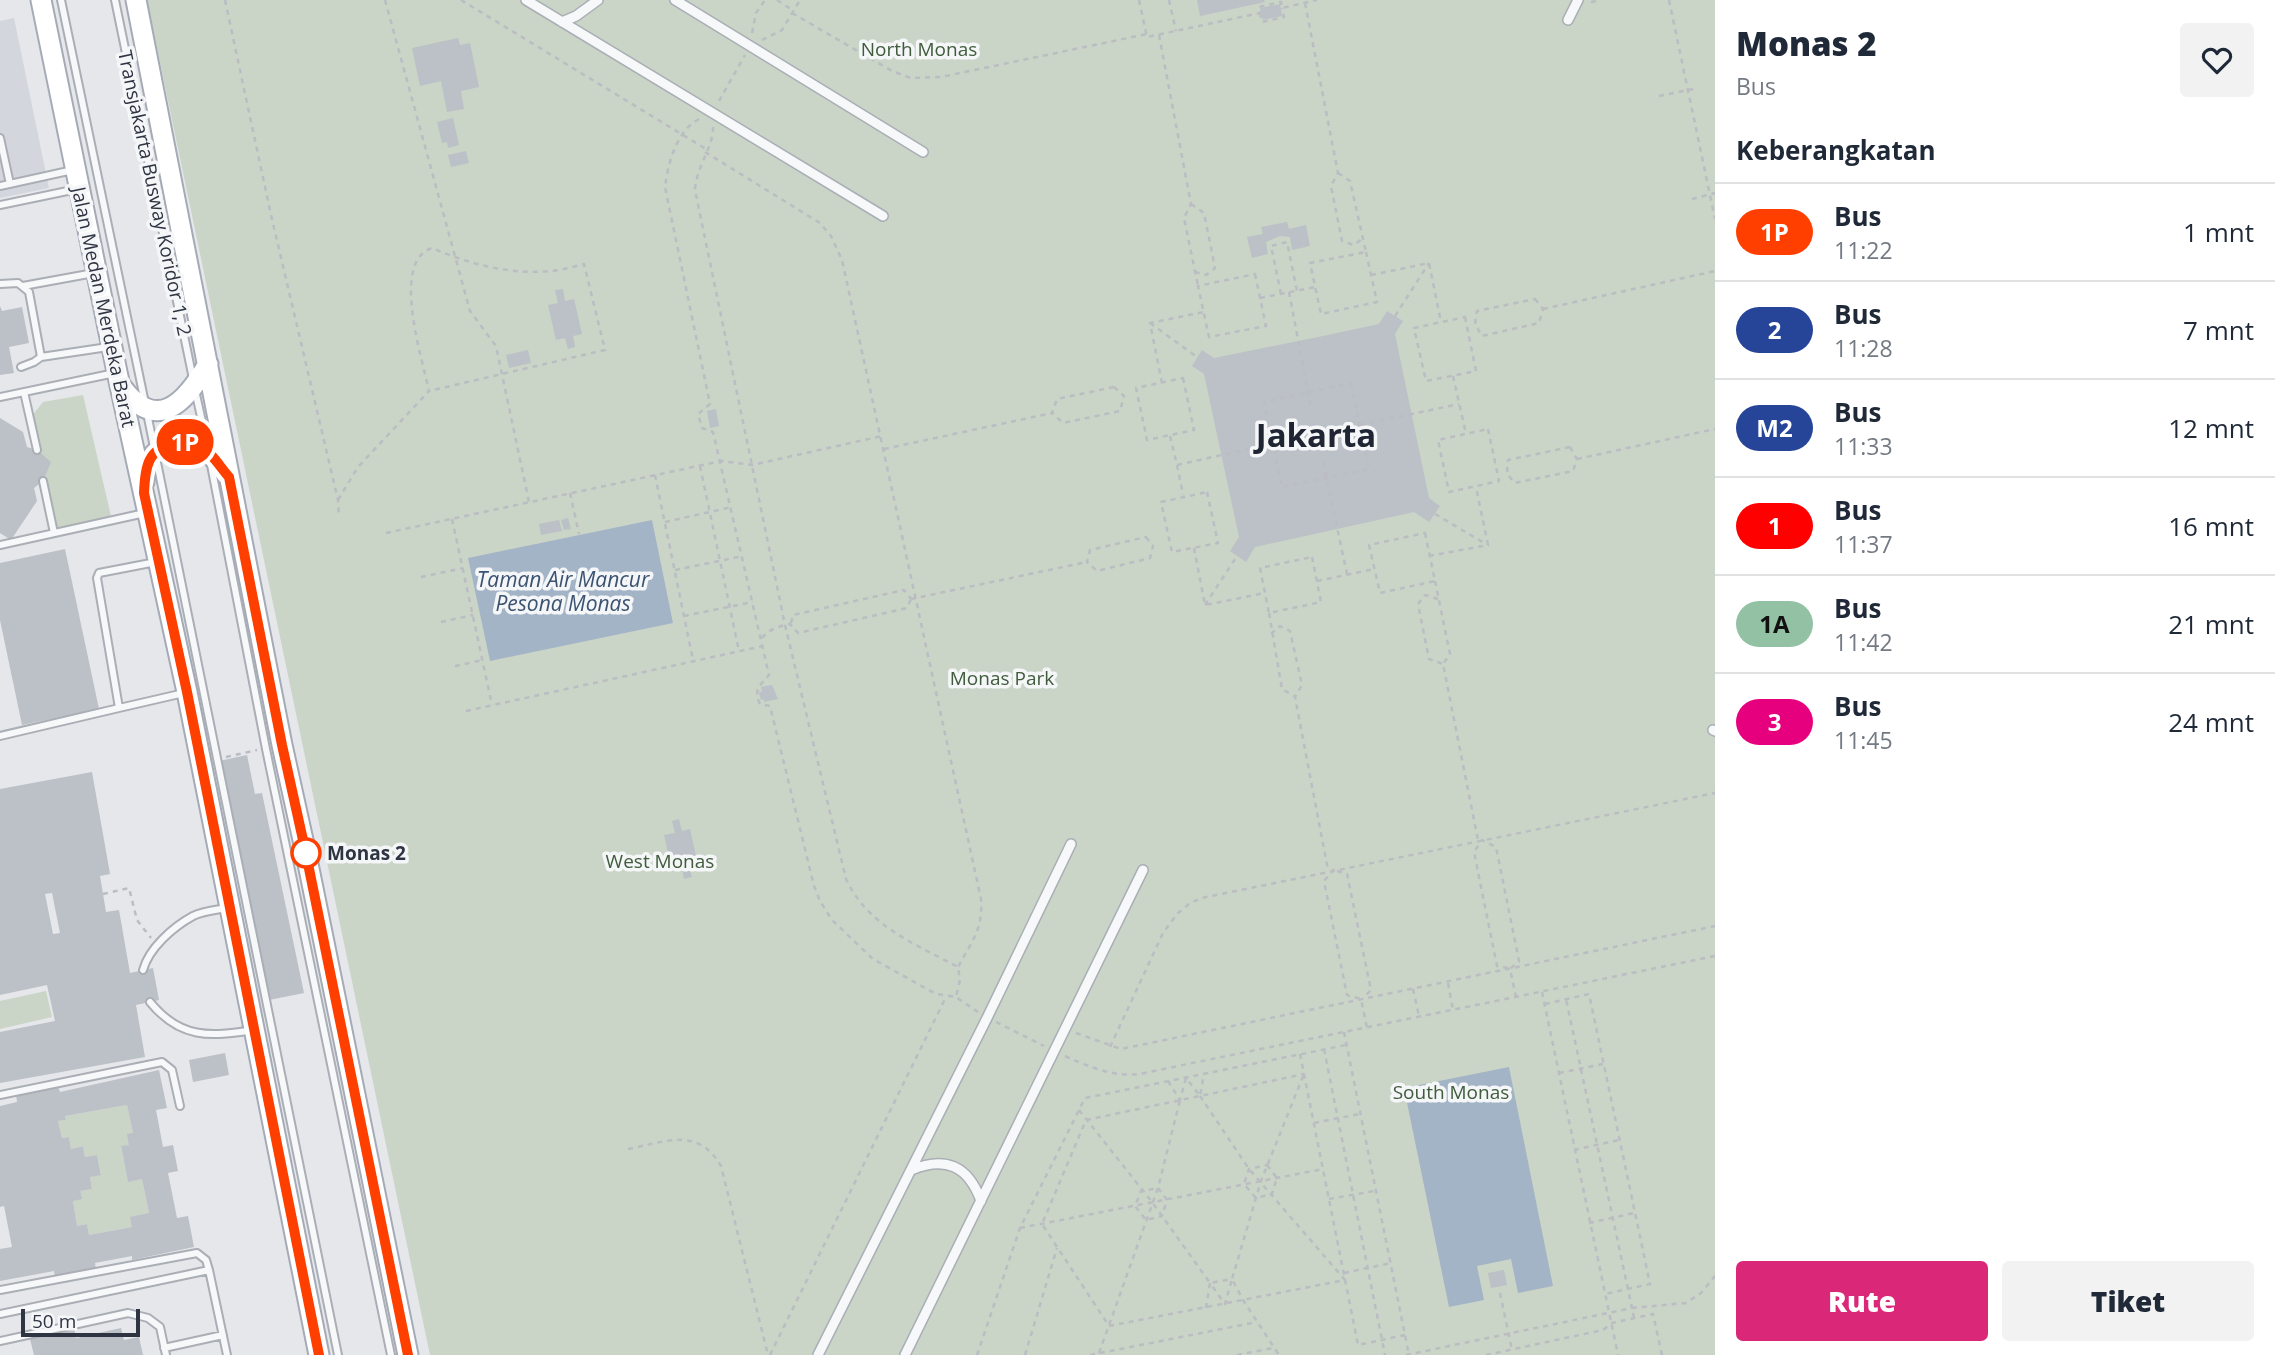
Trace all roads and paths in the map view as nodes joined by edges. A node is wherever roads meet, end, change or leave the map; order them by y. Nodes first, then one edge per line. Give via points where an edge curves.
1 (41, 0) edge
2 (61, 0) edge
3 (115, 0) edge
4 (136, 0) edge
5 (225, 0) edge
6 (385, 0) edge
7 (461, 0) edge
8 (526, 0) edge
9 (598, 0) edge
10 (675, 0) edge
11 (765, 0) edge
12 (778, 0) edge
13 (800, 0) edge
14 (1139, 0) edge
15 (1169, 0) edge
16 (1317, 0) edge
17 (1578, 0) edge
18 (1669, 0) edge
19 (1297, 2) edge
20 (1305, 3) junction
21 (1282, 8) junction
22 (793, 12) junction
23 (1260, 12) junction
24 (1568, 20) dead end
25 (562, 22) junction
26 (1176, 31) junction
27 (1147, 34) junction
28 (1158, 35) junction
29 (750, 46) junction
30 (1698, 88) dead end
31 (1688, 90) junction
32 (1659, 96) dead end
33 (712, 113) junction
34 (683, 135) junction
35 (0, 138) edge
36 (706, 150) junction
37 (923, 152) dead end
38 (1338, 173) junction
39 (77, 179) junction
40 (10, 184) junction
41 (0, 186) edge
42 (1715, 194) edge
43 (1710, 195) junction
44 (1692, 198) dead end
45 (1191, 204) junction
46 (0, 205) edge
47 (883, 216) dead end
48 (1715, 219) edge
49 (1363, 238) junction
50 (1366, 251) junction
51 (457, 258) junction
52 (1429, 263) junction
53 (1715, 271) edge
54 (97, 272) junction
55 (1195, 272) junction
56 (1371, 275) junction
57 (0, 284) edge
58 (23, 286) junction
59 (1198, 286) junction
60 (1315, 287) junction
61 (1297, 290) junction
62 (1289, 292) junction
63 (1281, 294) junction
64 (1260, 298) junction
65 (1543, 309) junction
66 (1204, 312) junction
67 (1395, 316) dead end
68 (1441, 322) junction
69 (1150, 323) junction
70 (113, 346) junction
71 (41, 357) junction
72 (1198, 357) dead end
73 (208, 364) junction
74 (21, 367) dead end
75 (503, 374) junction
76 (1453, 376) junction
77 (119, 379) junction
78 (1162, 383) junction
79 (195, 387) junction
80 (429, 391) junction
81 (24, 392) junction
82 (1308, 392) junction
83 (0, 397) edge
84 (1459, 404) junction
85 (1311, 408) dead end
86 (146, 409) junction
87 (1052, 413) junction
88 (1360, 426) junction
89 (1715, 429) edge
90 (1466, 434) junction
91 (881, 436) junction
92 (1170, 436) junction
93 (1273, 444) junction
94 (884, 449) junction
95 (37, 450) dead end
96 (155, 451) junction
97 (208, 452) junction
98 (1577, 459) junction
99 (721, 461) junction
100 (1323, 463) dead end
101 (1177, 464) junction
102 (700, 465) junction
103 (752, 465) junction
104 (655, 475) junction
105 (229, 477) junction
106 (1326, 478) junction
107 (43, 481) dead end
108 (1476, 487) junction
109 (570, 493) junction
110 (1184, 497) junction
111 (338, 499) junction
112 (529, 502) junction
113 (146, 503) junction
114 (732, 507) junction
115 (710, 512) junction
116 (1435, 514) dead end
117 (339, 517) dead end
118 (452, 519) junction
119 (664, 522) junction
120 (54, 533) junction
121 (386, 533) dead end
122 (579, 534) dead end
123 (0, 545) edge
124 (1488, 545) junction
125 (1194, 548) junction
126 (743, 556) junction
127 (1237, 556) dead end
128 (1429, 556) junction
129 (720, 561) junction
130 (158, 562) junction
131 (1087, 562) junction
132 (463, 568) junction
133 (1374, 569) junction
134 (675, 570) junction
135 (1347, 574) junction
136 (421, 577) dead end
137 (1317, 581) junction
138 (1435, 581) junction
139 (1265, 593) junction
140 (916, 598) junction
141 (911, 599) junction
142 (1438, 599) junction
143 (753, 602) junction
144 (1205, 605) junction
145 (730, 607) junction
146 (1269, 613) junction
147 (473, 615) junction
148 (684, 616) junction
149 (441, 622) dead end
150 (790, 624) junction
151 (785, 625) junction
152 (1271, 634) junction
153 (762, 638) junction
154 (763, 646) junction
155 (739, 651) junction
156 (483, 660) junction
157 (694, 661) junction
158 (1443, 664) junction
159 (455, 666) dead end
160 (187, 692) junction
161 (1295, 697) junction
162 (492, 705) junction
163 (119, 708) junction
164 (466, 711) dead end
165 (0, 736) edge
166 (266, 749) junction
167 (216, 759) junction
168 (1715, 793) edge
169 (1480, 841) junction
170 (1071, 844) dead end
171 (1334, 869) junction
172 (1143, 870) dead end
173 (1328, 871) junction
174 (103, 894) dead end
175 (228, 907) junction
176 (1715, 926) edge
177 (158, 946) junction
178 (1715, 956) edge
179 (958, 967) junction
180 (1510, 969) junction
181 (143, 970) dead end
182 (1447, 982) junction
183 (1413, 989) junction
184 (1542, 992) junction
185 (946, 996) junction
186 (956, 997) junction
187 (1516, 997) junction
188 (1361, 999) junction
189 (1566, 999) junction
190 (150, 1002) dead end
191 (1545, 1004) junction
192 (1453, 1010) junction
193 (1419, 1017) junction
194 (987, 1018) junction
195 (1367, 1028) junction
196 (255, 1029) junction
197 (1066, 1029) junction
198 (1344, 1032) junction
199 (1346, 1045) junction
200 (1110, 1047) junction
201 (1324, 1049) junction
202 (1055, 1052) junction
203 (1300, 1054) junction
204 (1604, 1064) junction
205 (1581, 1069) junction
206 (1559, 1073) junction
207 (1204, 1074) junction
208 (1304, 1074) junction
209 (1186, 1077) junction
210 (1168, 1081) junction
211 (0, 1095) edge
212 (1200, 1096) junction
213 (1180, 1100) junction
214 (180, 1106) dead end
215 (1079, 1110) junction
216 (1360, 1114) junction
217 (1338, 1118) junction
218 (1086, 1120) junction
219 (1314, 1124) junction
220 (1619, 1140) junction
221 (1597, 1145) junction
222 (628, 1149) dead end
223 (1574, 1150) junction
224 (1267, 1165) junction
225 (1249, 1169) junction
226 (1323, 1169) junction
227 (911, 1170) junction
228 (1277, 1178) junction
229 (1261, 1181) junction
230 (1244, 1184) junction
231 (1157, 1188) junction
232 (1376, 1190) junction
233 (1140, 1191) junction
234 (1272, 1194) junction
235 (1353, 1195) junction
236 (1256, 1198) junction
237 (1329, 1199) junction
238 (1167, 1200) junction
239 (981, 1201) junction
240 (1152, 1202) junction
241 (1135, 1206) junction
242 (1635, 1213) junction
243 (1162, 1216) junction
244 (1613, 1218) junction
245 (1146, 1220) junction
246 (1590, 1223) junction
247 (1042, 1224) junction
248 (1020, 1228) junction
249 (1057, 1248) junction
250 (1391, 1264) junction
251 (1367, 1268) junction
252 (209, 1270) junction
253 (1344, 1273) junction
254 (1715, 1276) edge
255 (1232, 1279) junction
256 (1345, 1280) junction
257 (1210, 1283) junction
258 (1628, 1289) junction
259 (0, 1290) edge
260 (1500, 1293) dead end
261 (1605, 1294) junction
262 (1243, 1300) junction
263 (1225, 1304) junction
264 (1206, 1308) junction
265 (1632, 1308) junction
266 (1609, 1313) junction
267 (0, 1314) edge
268 (1634, 1318) junction
269 (1257, 1322) junction
270 (1612, 1323) junction
271 (1109, 1326) junction
272 (1509, 1334) junction
273 (223, 1335) junction
274 (1405, 1335) junction
275 (1382, 1340) junction
276 (0, 1341) edge
277 (1273, 1348) junction
278 (1512, 1350) junction
279 (165, 1351) edge
280 (1099, 1353) junction
281 (227, 1355) edge
282 (321, 1355) edge
283 (391, 1355) edge
284 (408, 1355) edge
285 (769, 1355) edge
286 (818, 1355) edge
287 (905, 1355) edge
288 (977, 1355) edge
289 (1025, 1355) edge
290 (1090, 1355) edge
291 (1237, 1355) edge
292 (1279, 1355) edge
293 (1385, 1355) edge
294 (1408, 1355) edge
295 (1486, 1355) edge
296 (1618, 1355) edge
297 (1662, 1355) edge

1 - 39 main road, Jalan Medan Merdeka Barat
2 - 86 lane
3 - 79 lane, Transjakarta Busway Koridor 1, 2
4 - 73 main road
5 - 111 path
6 - 51 path
7 - 34 path
8 - 25 street
9 - 25 street
10 - 29 street
11 - 29 path via 756,13
12 - 22 path
13 - 22 path
14 - 27 path
15 - 26 path
16 - 20 path
17 - 24 street
18 - 31 path
19 - 20 path
19 - 21 path
20 - 38 path
21 - 23 path via 1281,2 1259,7
21 - 23 path via 1284,18 1262,22
22 - 27 path via 911,78 941,77
22 - 29 path via 782,30
23 - 26 path
25 - 33 street
26 - 28 path
27 - 28 path
28 - 45 path
29 - 33 path
29 - 37 street
30 - 31 path
31 - 32 path
31 - 43 path
33 - 34 path via 693,122
33 - 36 path via 713,136
33 - 47 street
34 - 36 path
34 - 99 path via 672,155 665,187 710,404 698,414 702,428 713,432
35 - 40 lane
36 - 91 path via 820,223 831,236 846,275
36 - 103 path via 695,190
38 - 49 path via 1350,181
38 - 49 path via 1331,186 1342,241 1354,245
39 - 40 lane
39 - 46 lane
39 - 54 main road, Jalan Medan Merdeka Barat
40 - 41 lane
42 - 43 path
43 - 44 path
43 - 48 path
45 - 55 path via 1184,218
45 - 55 path via 1204,213 1215,268 1206,275
49 - 50 path
50 - 56 path
50 - 60 path via 1310,263
51 - 75 path via 470,311 496,346
51 - 75 path via 503,270 550,271 584,264 606,350
51 - 80 path via 432,248 415,262 410,298
52 - 56 path
52 - 67 path
52 - 68 path
53 - 65 path
54 - 58 lane
54 - 70 main road, Jalan Medan Merdeka Barat
55 - 59 path
56 - 60 path via 1377,302 1321,314
57 - 58 lane
58 - 71 lane via 29,292
59 - 64 path via 1255,274
59 - 66 path
60 - 61 path
61 - 62 path
61 - 63 path via 1287,242 1271,246
62 - 63 path
62 - 82 path
63 - 64 path
64 - 66 path via 1266,326 1209,337
65 - 65 path via 1535,299 1477,311 1475,324 1482,336 1539,323
66 - 69 path
68 - 76 path via 1465,317 1476,371
68 - 76 path via 1414,328 1426,382
69 - 72 path
69 - 78 path
70 - 71 lane
70 - 77 main road, Jalan Medan Merdeka Barat
71 - 74 lane
73 - 79 main road
73 - 105 main road
75 - 80 path
75 - 112 path
76 - 84 path
77 - 81 lane
77 - 86 main road via 131,400
77 - 113 main road, Jalan Medan Merdeka Barat
78 - 92 path via 1183,378 1194,430
78 - 92 path via 1136,388 1147,440
79 - 86 main road via 168,408
79 - 97 lane, Transjakarta Busway Koridor 1, 2
80 - 111 path via 358,467
81 - 83 lane
81 - 95 lane
82 - 85 path
82 - 88 path via 1350,383
82 - 93 path via 1264,402
84 - 88 path
84 - 90 path
86 - 96 lane
87 - 87 path via 1057,399 1114,387 1124,396 1120,411 1063,423
87 - 94 path
88 - 106 path via 1369,468
89 - 98 path
90 - 108 path via 1488,429 1498,475 1499,481
90 - 108 path via 1438,440 1449,492
91 - 94 path
91 - 103 path
92 - 101 path
93 - 101 path
93 - 106 path via 1282,487
94 - 140 path
96 - 97 main road via 188,441
96 - 113 main road via 145,472
96 - 167 lane
97 - 105 main road
97 - 166 lane, Transjakarta Busway Koridor 1, 2
98 - 98 path via 1573,471 1515,484 1507,474 1508,460 1520,457 1570,447
99 - 102 path
99 - 103 path
99 - 114 path
100 - 106 path
101 - 110 path
102 - 104 path
102 - 115 path
103 - 151 path
104 - 109 path
104 - 119 path
105 - 284 main road
106 - 135 path
107 - 120 lane
108 - 124 path
109 - 112 path
109 - 122 path
110 - 125 path via 1161,502 1172,552
110 - 125 path via 1207,492 1218,543
111 - 117 path
112 - 118 path
113 - 120 lane
113 - 130 main road, Jalan Medan Merdeka Barat
114 - 115 path
114 - 126 path
115 - 119 path
115 - 129 path
116 - 124 path
118 - 121 path
118 - 132 path
119 - 134 path
120 - 123 lane
124 - 128 path
125 - 144 path
126 - 129 path
126 - 143 path
127 - 144 path
128 - 133 path via 1425,533 1369,545
128 - 138 path
129 - 134 path
129 - 145 path
130 - 160 main road, Jalan Medan Merdeka Barat
130 - 163 lane via 99,573 97,578
131 - 131 path via 1097,571 1150,558 1153,545 1146,537 1090,550
131 - 140 path
132 - 136 path
132 - 147 path
133 - 135 path
133 - 138 path via 1380,593
134 - 148 path
135 - 137 path
137 - 139 path via 1312,557 1260,568
137 - 146 path via 1321,602
138 - 142 path
139 - 144 path
139 - 146 path
140 - 141 path
140 - 179 path via 981,899 979,928
141 - 150 path via 907,608 799,633
141 - 150 path via 904,590 793,615
142 - 158 path via 1450,654
142 - 158 path via 1425,595 1418,604 1429,659
143 - 145 path
143 - 153 path
145 - 148 path
145 - 155 path
146 - 152 path
147 - 149 path
147 - 156 path
148 - 157 path
150 - 151 path
151 - 153 path
151 - 179 path via 852,892 890,930
152 - 161 path via 1282,689
152 - 161 path via 1280,626 1290,631 1302,685
153 - 154 path
154 - 155 path
154 - 185 path via 769,675 758,686 757,698 760,704 770,706 820,901 832,920 873,959
155 - 157 path
156 - 159 path
156 - 162 path
157 - 162 path
158 - 169 path
160 - 163 lane
160 - 175 main road, Jalan Medan Merdeka Barat
161 - 173 path
162 - 164 path
163 - 165 lane
166 - 167 path
166 - 283 lane, Transjakarta Busway Koridor 1, 2
167 - 282 lane
168 - 169 path
169 - 171 path
169 - 180 path via 1474,852 1497,966
169 - 180 path via 1496,847 1519,961
170 - 194 street
171 - 173 path
171 - 188 path via 1347,874 1371,990
171 - 188 path via 1324,881 1347,995
172 - 197 street
173 - 200 path via 1189,904 1163,933
174 - 177 path via 129,888 137,920
175 - 177 lane via 195,915
175 - 196 main road, Jalan Medan Merdeka Barat
176 - 180 path
177 - 181 lane
178 - 184 path
179 - 186 path
180 - 182 path
180 - 187 path
182 - 183 path
182 - 192 path
183 - 188 path
183 - 193 path
184 - 187 path
184 - 191 path
185 - 186 path
185 - 285 path
186 - 194 path
187 - 192 path
188 - 195 path
188 - 200 path via 1121,1049
189 - 191 path
189 - 204 path via 1589,994
189 - 205 path
190 - 196 lane via 178,1028 208,1034
191 - 206 path
192 - 193 path
193 - 195 path
194 - 202 path
194 - 227 street
195 - 198 path
196 - 282 main road, Jalan Medan Merdeka Barat
197 - 200 path
197 - 202 street
198 - 199 path
198 - 202 path via 1124,1076
199 - 201 path
199 - 216 path
201 - 203 path
201 - 217 path
202 - 239 street
203 - 207 path
203 - 208 path
204 - 205 path
204 - 220 path
205 - 206 path
205 - 221 path
206 - 223 path
207 - 209 path
207 - 212 path
208 - 212 path
208 - 219 path
208 - 224 path
209 - 210 path
209 - 212 path
209 - 213 path
210 - 213 path
210 - 215 path via 1086,1098
211 - 214 lane via 162,1062 172,1070
212 - 213 path
212 - 225 path
213 - 218 path
213 - 231 path
215 - 218 path
215 - 248 path
216 - 217 path
216 - 232 path
217 - 219 path
217 - 235 path
218 - 233 path
218 - 247 path
219 - 226 path
220 - 221 path
220 - 242 path
221 - 223 path
221 - 244 path
222 - 285 path via 684,1138 715,1155
223 - 246 path
224 - 225 path
224 - 228 path
224 - 229 path
225 - 229 path
225 - 230 path
226 - 228 path
226 - 237 path
227 - 239 street via 936,1162 951,1165 973,1183
227 - 286 street
228 - 229 path
228 - 234 path
229 - 230 path
229 - 234 path
229 - 236 path
230 - 236 path
230 - 238 path
231 - 233 path
231 - 238 path
231 - 240 path
232 - 235 path
232 - 250 path
233 - 240 path
233 - 241 path
234 - 236 path
234 - 256 path
235 - 237 path
235 - 251 path
236 - 255 path
237 - 253 path
238 - 240 path
238 - 243 path
239 - 287 street
240 - 241 path
240 - 243 path
240 - 245 path
241 - 245 path
241 - 247 path
242 - 244 path
242 - 258 path via 1650,1284
243 - 245 path
243 - 257 path
244 - 246 path
244 - 258 path
245 - 271 path
246 - 261 path
247 - 248 path
247 - 249 path
248 - 288 path
249 - 271 path
249 - 289 path
250 - 251 path
250 - 274 path
251 - 253 path
251 - 275 path
252 - 259 lane via 197,1253
252 - 267 lane
252 - 273 lane
253 - 256 path
254 - 265 path via 1686,1303
255 - 257 path
255 - 262 path
255 - 263 path
256 - 262 path
256 - 275 path via 1358,1345
257 - 263 path
257 - 264 path
258 - 261 path
258 - 265 path
260 - 272 path
261 - 266 path
262 - 263 path
262 - 269 path
263 - 264 path
264 - 271 path
265 - 266 path
265 - 268 path
266 - 270 path
266 - 272 path
268 - 270 path
268 - 297 path via 1653,1314
269 - 277 path
269 - 280 path
270 - 278 path via 1603,1330
270 - 296 path
271 - 280 path
272 - 278 path
272 - 294 path
273 - 279 lane
273 - 281 lane
274 - 275 path
274 - 294 path
275 - 293 path
276 - 279 lane via 128,1313 160,1327
277 - 291 path
277 - 292 path
278 - 295 path
280 - 290 path

